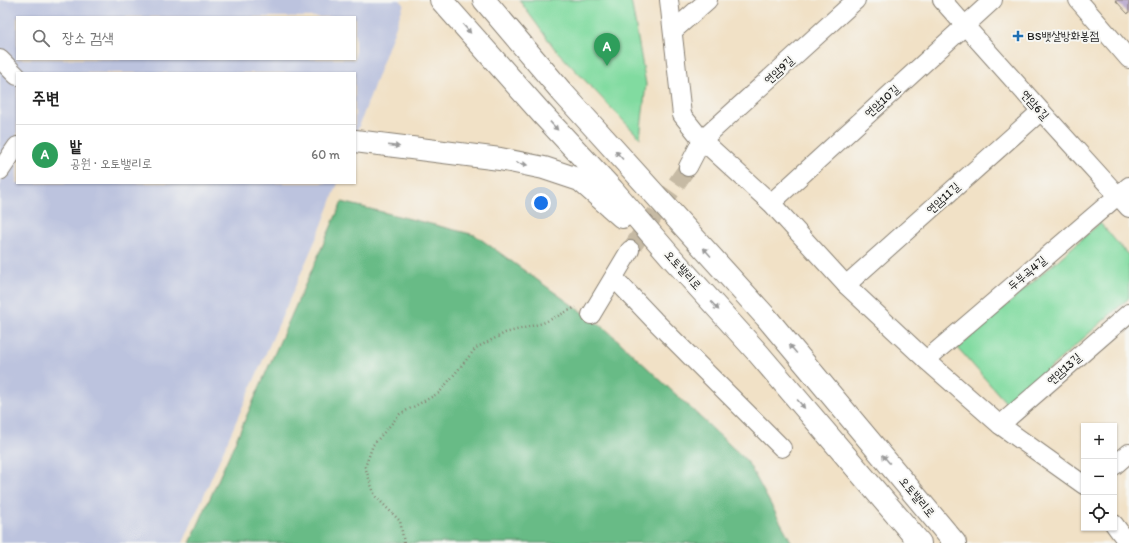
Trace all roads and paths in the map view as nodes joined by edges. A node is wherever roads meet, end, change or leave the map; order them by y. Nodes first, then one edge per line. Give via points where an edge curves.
1 (441, 0) edge
2 (484, 0) edge
3 (503, 0) edge
4 (669, 0) edge
5 (708, 0) edge
6 (856, 0) edge
7 (942, 0) edge
8 (993, 0) edge
9 (1078, 0) edge
10 (1092, 0) edge
11 (964, 26) junction
12 (673, 31) junction
13 (1129, 41) edge
14 (0, 59) edge
15 (1129, 59) edge
16 (16, 75) edge
17 (562, 92) junction
18 (1040, 111) junction
19 (702, 140) junction
20 (356, 141) edge
21 (16, 147) edge
22 (688, 167) tunnel mouth
23 (0, 171) edge
24 (1126, 197) edge
25 (771, 203) junction
26 (630, 250) tunnel mouth
27 (672, 258) junction
28 (614, 278) junction
29 (846, 285) junction
30 (602, 297) junction
31 (1129, 313) edge
32 (591, 315) dead end
33 (926, 360) junction
34 (1000, 425) junction
35 (782, 448) dead end
36 (1129, 453) edge
37 (1117, 463) edge
38 (1081, 484) edge
39 (1117, 528) edge
40 (404, 543) edge
41 (920, 543) edge
42 (956, 543) edge
43 (1128, 543) edge

1 -> 27 highway, 오토밸리로 via 543,115 614,190
2 - 17 highway, 오토밸리로
3 - 17 highway
4 - 12 street
5 - 12 street
6 - 19 street, 연암9길
7 - 11 street, 연암6길
8 - 11 street, 연암10길
9 - 15 street
10 - 13 street
11 - 18 street, 연암6길
11 - 25 street, 연암10길
12 - 19 street via 682,115
14 - 16 street
42 -> 17 highway, 오토밸리로 via 766,317
18 - 24 street, 연암6길
18 - 29 street, 연암11길
19 - 22 street
19 - 25 street
20 -> 27 highway via 500,159 544,168 580,180
21 - 23 street
24 - 33 street, 두부곡4길
25 - 29 street
26 - 28 street
27 -> 41 highway, 오토밸리로 via 758,353
28 - 30 street
28 - 35 street
29 - 33 street
30 - 32 street
30 - 40 path via 593,298 543,323 505,333 476,348 439,392 400,414 373,445 365,467 375,496 400,521
31 - 34 street, 연암13길
33 - 34 street
34 - 38 street
36 - 37 street
39 - 43 street

